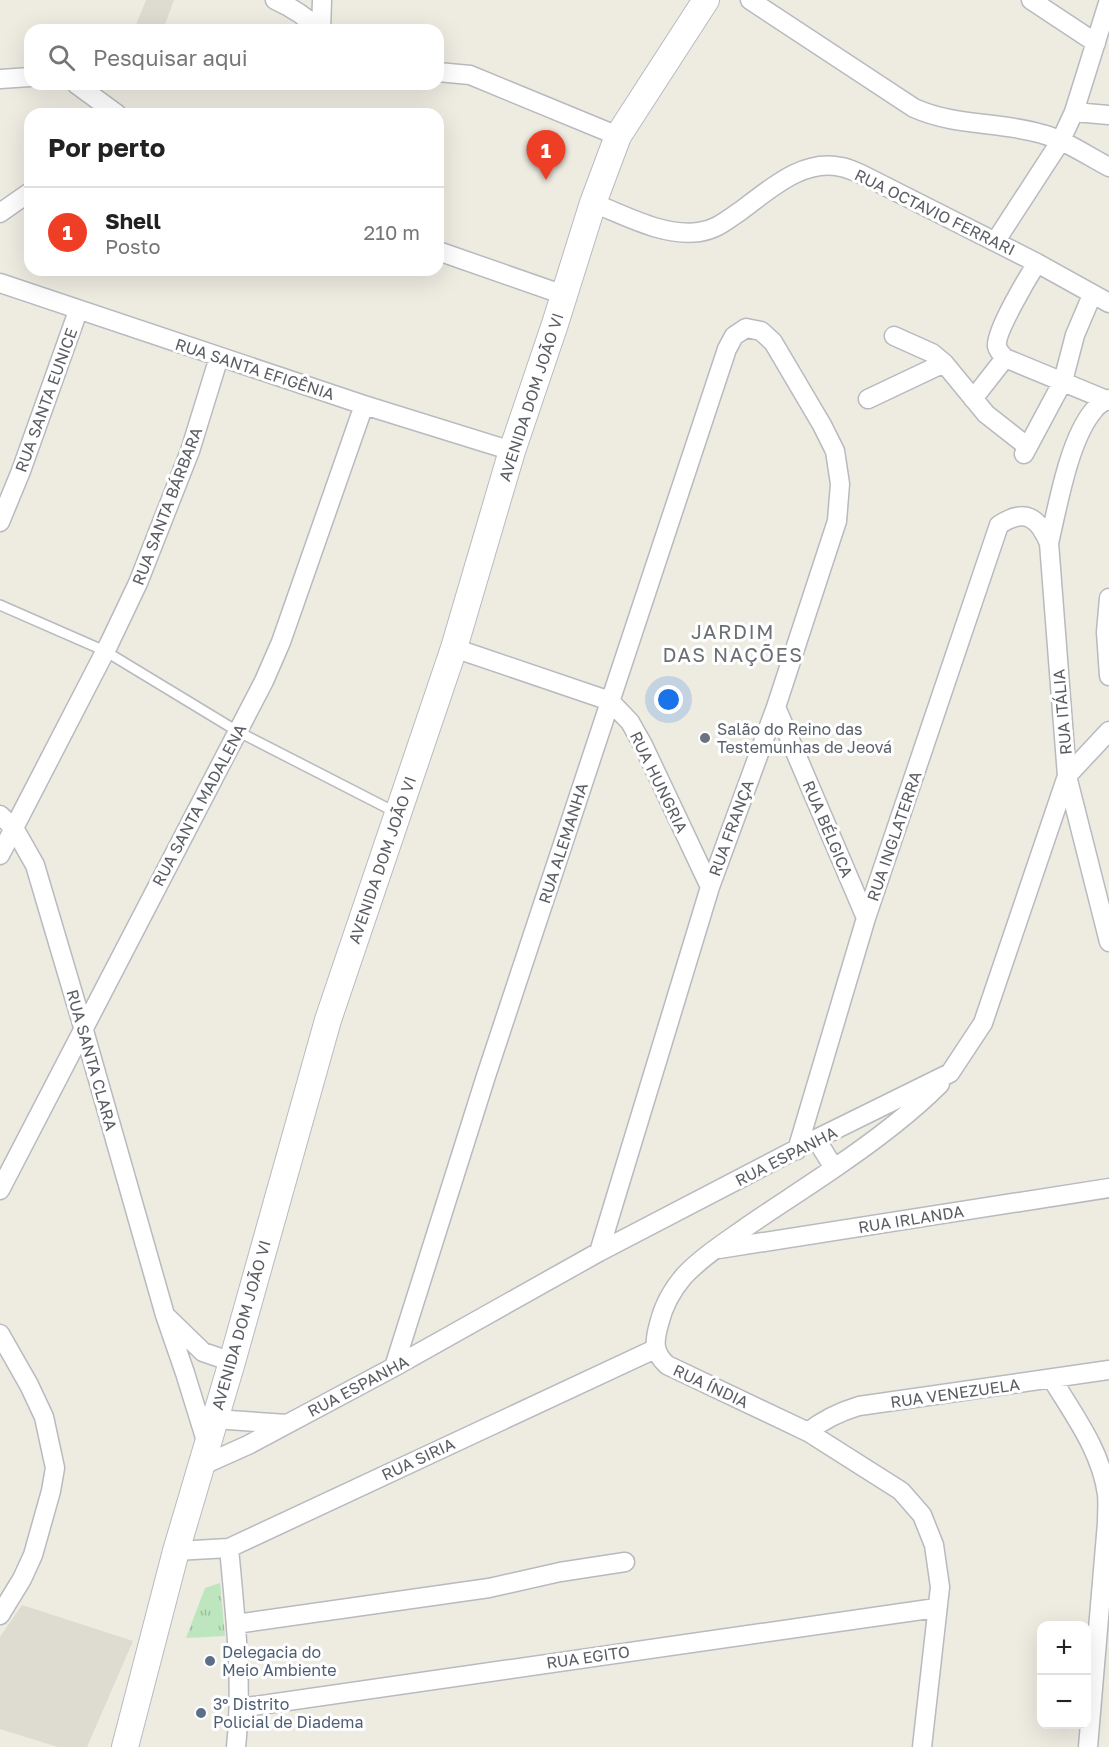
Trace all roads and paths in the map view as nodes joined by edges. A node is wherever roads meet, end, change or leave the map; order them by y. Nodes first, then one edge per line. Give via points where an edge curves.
1 (275, 0) edge
2 (322, 0) edge
3 (706, 0) edge
4 (750, 0) edge
5 (1031, 0) edge
6 (1109, 0) edge
7 (314, 24) edge
8 (320, 24) edge
9 (1096, 43) junction
10 (444, 73) edge
11 (24, 77) edge
12 (0, 79) edge
13 (84, 90) edge
14 (109, 108) edge
15 (1074, 112) junction
16 (1109, 115) edge
17 (618, 136) junction
18 (1060, 142) junction
19 (1109, 167) edge
20 (24, 196) edge
21 (593, 203) junction
22 (0, 213) edge
23 (995, 242) junction
24 (444, 253) edge
25 (1036, 263) junction
26 (0, 284) edge
27 (564, 295) junction
28 (1092, 295) junction
29 (1109, 303) edge
30 (78, 310) junction
31 (746, 328) joint
32 (894, 336) dead end
33 (219, 357) junction
34 (1005, 358) junction
35 (944, 363) junction
36 (1063, 381) junction
37 (868, 399) dead end
38 (973, 399) junction
39 (1109, 400) edge
40 (364, 405) junction
41 (512, 452) junction
42 (0, 522) edge
43 (999, 525) joint
44 (1049, 543) junction
45 (1109, 598) edge
46 (0, 605) edge
47 (454, 648) junction
48 (105, 651) junction
49 (1109, 676) edge
50 (610, 700) junction
51 (776, 707) junction
52 (237, 731) junction
53 (1109, 731) edge
54 (1067, 776) junction
55 (397, 813) junction
56 (0, 815) edge
57 (14, 828) junction
58 (0, 855) edge
59 (710, 887) junction
60 (866, 918) junction
61 (1109, 942) edge
62 (84, 1027) junction
63 (950, 1073) junction
64 (816, 1139) junction
65 (797, 1149) junction
66 (834, 1168) junction
67 (1109, 1188) edge
68 (0, 1190) edge
69 (714, 1250) junction
70 (599, 1252) junction
71 (165, 1315) junction
72 (0, 1334) edge
73 (655, 1348) junction
74 (203, 1352) junction
75 (232, 1362) junction
76 (394, 1367) junction
77 (1109, 1370) edge
78 (1052, 1379) junction
79 (188, 1381) junction
80 (214, 1419) junction
81 (287, 1424) junction
82 (807, 1431) junction
83 (204, 1455) junction
84 (229, 1548) junction
85 (176, 1551) junction
86 (625, 1562) dead end
87 (936, 1608) junction
88 (0, 1615) edge
89 (236, 1624) junction
90 (240, 1708) junction
91 (125, 1747) edge
92 (236, 1747) edge
93 (922, 1747) edge
94 (1088, 1747) edge

1 - 7 street via 294,8
2 - 8 street
3 - 17 street, AVENIDA DOM JOÃO VI
4 - 18 street via 914,108 935,117 1040,133
5 - 9 street
6 - 9 street
9 - 15 street
10 - 17 street via 470,75
11 - 12 street
13 - 14 street
15 - 16 street
15 - 18 street
17 - 21 street, AVENIDA DOM JOÃO VI
18 - 19 street
18 - 23 street
20 - 22 street
21 - 23 street, RUA OCTAVIO FERRARI via 660,228 697,232 721,225 799,171 820,165 841,166
21 - 27 street, AVENIDA DOM JOÃO VI
23 - 25 street, RUA OCTAVIO FERRARI
24 - 27 street
25 - 28 street, RUA OCTAVIO FERRARI
25 - 34 street via 997,341
26 - 30 street, RUA SANTA EFIGÊNIA
27 - 41 street, AVENIDA DOM JOÃO VI
28 - 29 street, RUA OCTAVIO FERRARI
28 - 36 street via 1075,336
30 - 33 street, RUA SANTA EFIGÊNIA
30 - 42 street, RUA SANTA EUNICE
31 - 50 street, RUA ALEMANHA via 734,336 727,349
31 - 51 street, RUA FRANÇA via 760,331 773,342 835,451 840,483 837,521
32 - 35 street via 919,346
33 - 40 street, RUA SANTA EFIGÊNIA
33 - 48 street, RUA SANTA BÁRBARA via 190,451 138,582
34 - 36 street
34 - 38 street
35 - 37 street
35 - 38 street
36 - 38 street via 1026,451
36 - 39 street
39 - 44 street via 1094,409 1077,440
40 - 41 street, RUA SANTA EFIGÊNIA
40 - 52 street, RUA SANTA MADALENA via 281,642
41 - 47 street, AVENIDA DOM JOÃO VI
43 - 44 street, RUA ITÁLIA via 1015,516 1026,516 1037,521
43 - 60 street, RUA INGLATERRA
44 - 54 street, RUA ITÁLIA
45 - 49 street
46 - 48 lane
47 - 50 street, RUA HUNGRIA
47 - 55 street, AVENIDA DOM JOÃO VI
48 - 52 lane
48 - 57 street, RUA SANTA BÁRBARA
50 - 59 street, RUA HUNGRIA via 643,744
50 - 76 street, RUA ALEMANHA
51 - 59 street, RUA FRANÇA
51 - 60 street, RUA BÉLGICA
52 - 55 lane
52 - 62 street, RUA SANTA MADALENA
53 - 54 street
54 - 61 street, RUA ITÁLIA
54 - 63 street via 983,1023
55 - 75 street, AVENIDA DOM JOÃO VI via 328,1020
56 - 57 street, RUA SANTA CLARA
57 - 58 street, RUA SANTA BÁRBARA
57 - 62 street, RUA SANTA CLARA via 35,865
59 - 70 street, RUA FRANÇA
60 - 65 street, RUA INGLATERRA
62 - 68 street, RUA SANTA MADALENA
62 - 71 street, RUA SANTA CLARA
63 - 64 street, RUA ESPANHA
63 - 66 street via 904,1117
64 - 65 street, RUA ESPANHA
64 - 66 street
65 - 70 street, RUA ESPANHA
66 - 69 street
67 - 69 street, RUA IRLANDA
69 - 73 street via 684,1276 669,1297
70 - 76 street, RUA ESPANHA
71 - 74 street
71 - 79 street, RUA SANTA CLARA
72 - 88 street via 44,1417 55,1467 33,1555
73 - 82 street, RUA ÍNDIA via 659,1358 676,1370
73 - 84 street, RUA SIRIA
74 - 75 street
74 - 79 street
75 - 80 street, AVENIDA DOM JOÃO VI
76 - 81 street, RUA ESPANHA
77 - 78 street, RUA VENEZUELA
78 - 82 street, RUA VENEZUELA via 859,1406 837,1412
78 - 94 street via 1098,1458 1107,1496
79 - 83 street, RUA SANTA CLARA
80 - 81 street, RUA ESPANHA
80 - 83 street, AVENIDA DOM JOÃO VI
81 - 83 street, RUA ESPANHA
82 - 87 street, RUA ÍNDIA via 901,1491 922,1515 934,1545 940,1587
83 - 85 street, AVENIDA DOM JOÃO VI
84 - 85 street, RUA SIRIA
84 - 89 street
85 - 91 street, AVENIDA DOM JOÃO VI
86 - 89 street via 489,1588
87 - 90 street, RUA EGITO
87 - 93 street, RUA ÍNDIA
89 - 90 street
90 - 92 street

